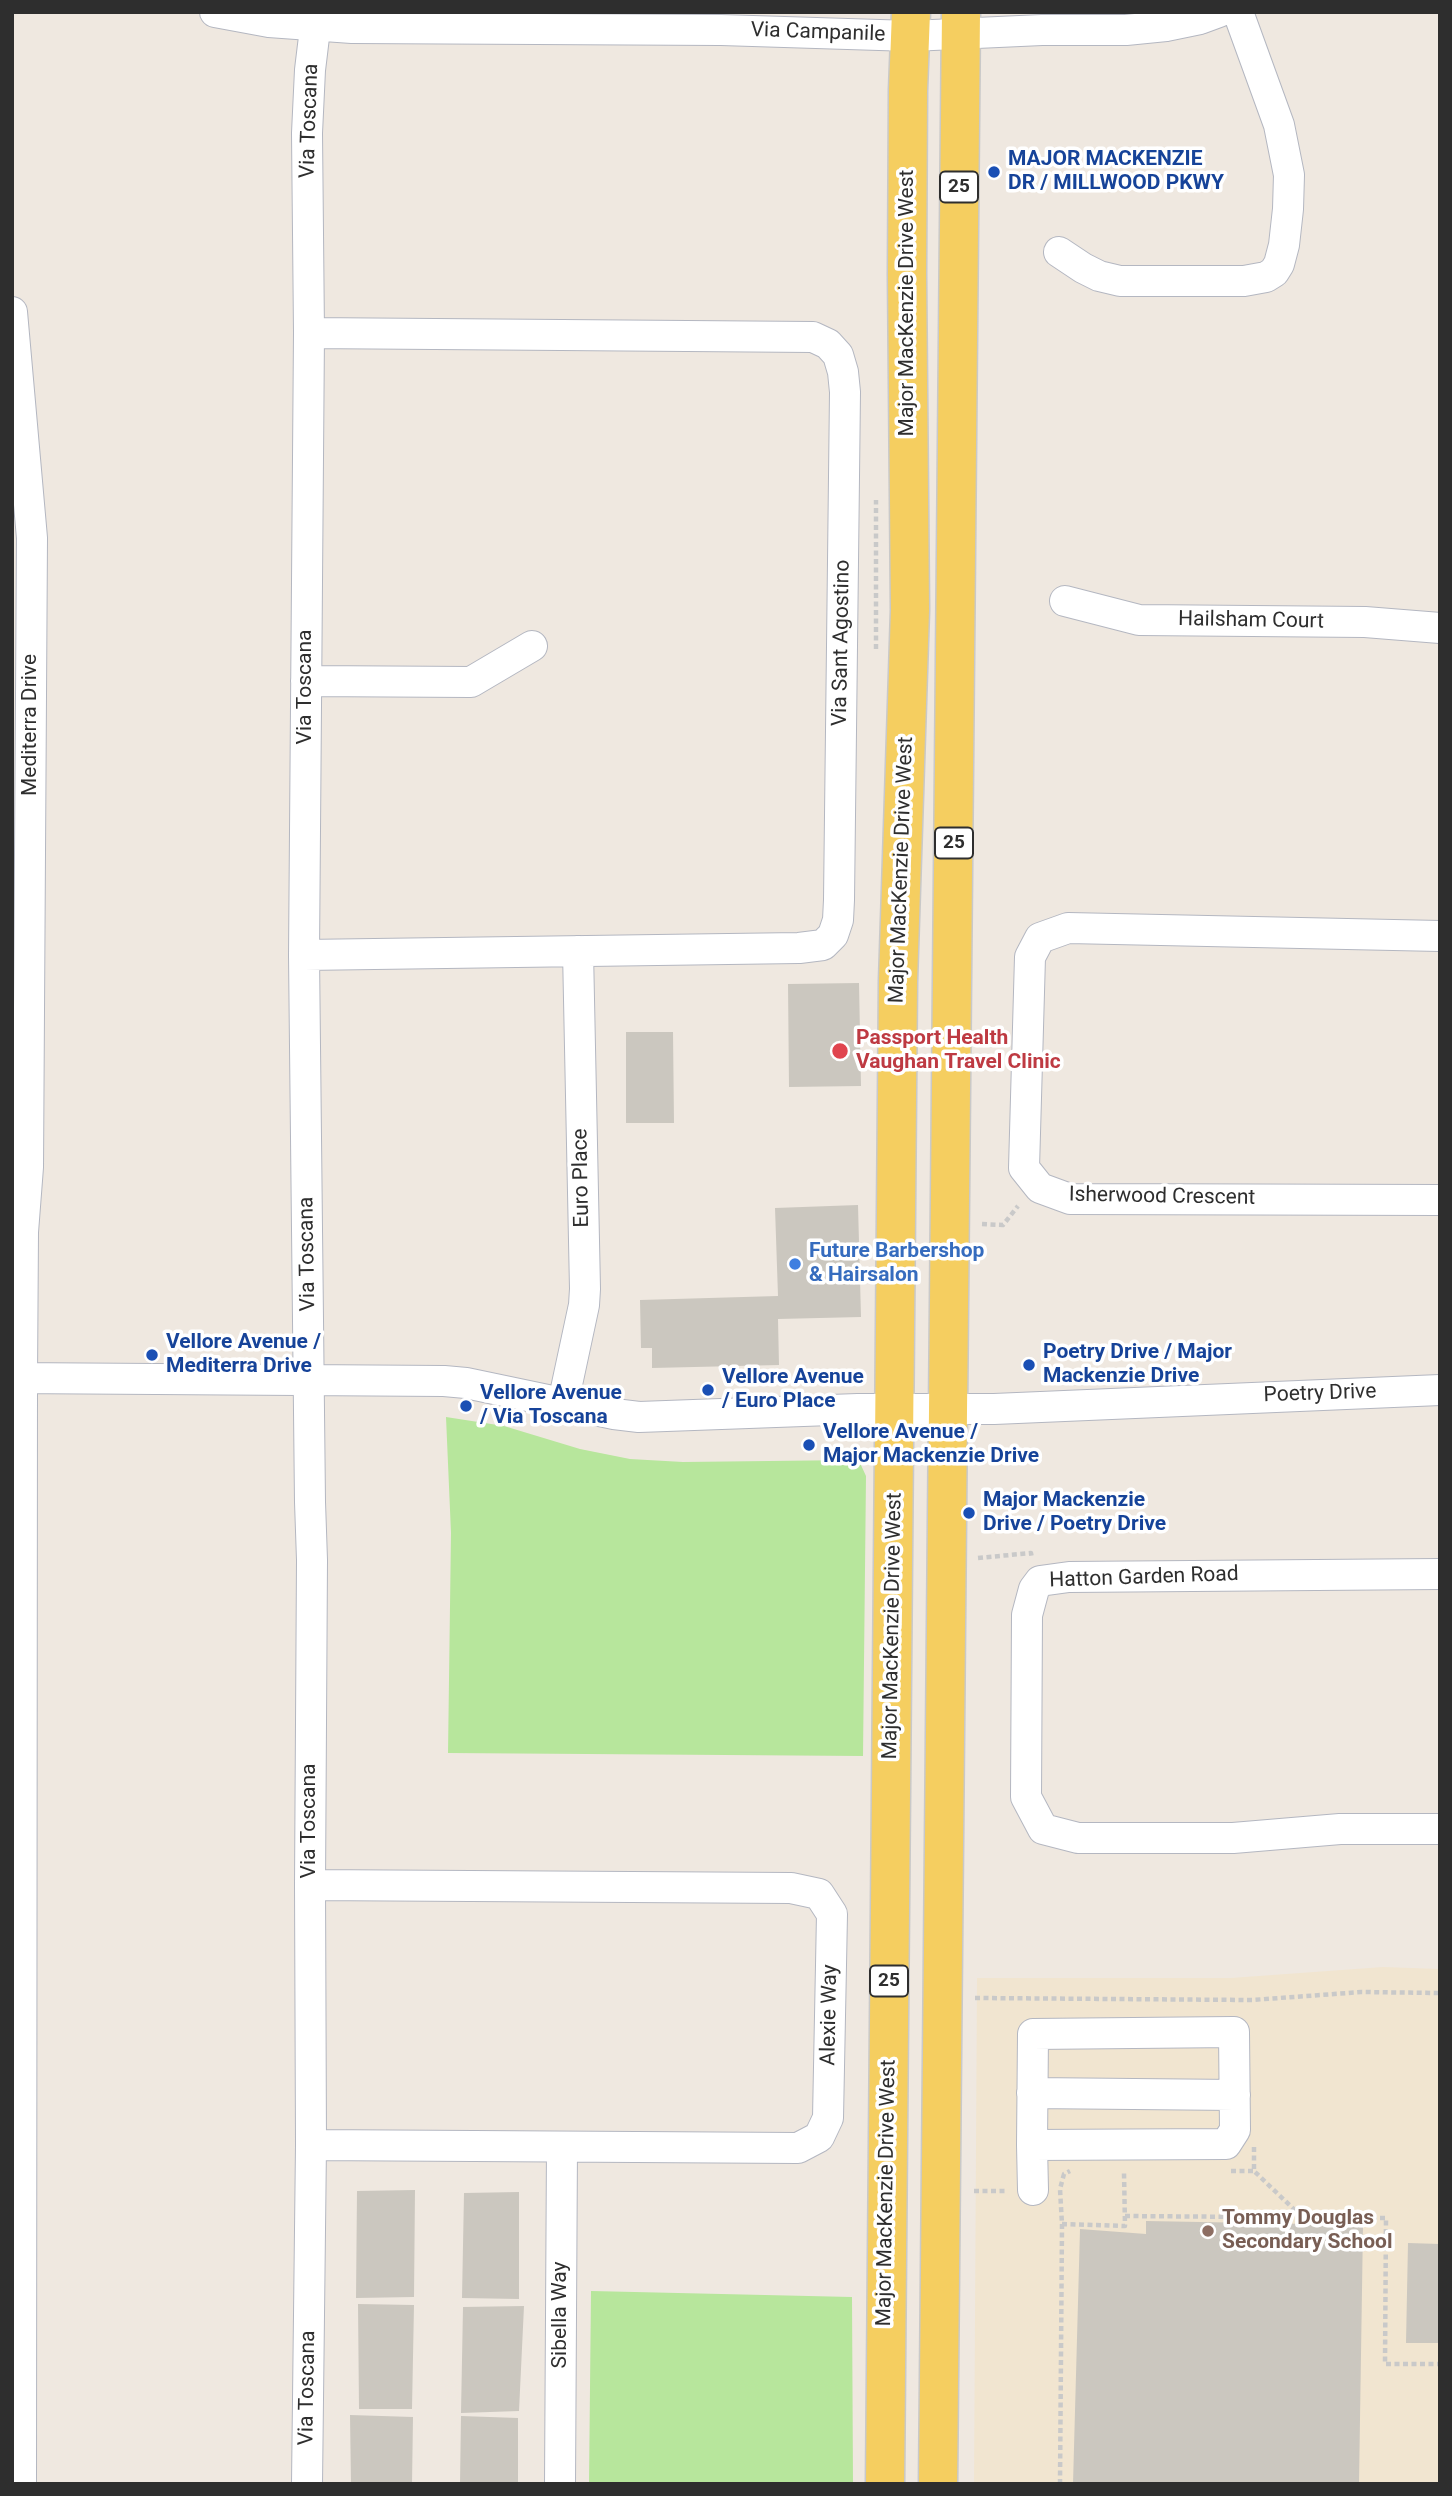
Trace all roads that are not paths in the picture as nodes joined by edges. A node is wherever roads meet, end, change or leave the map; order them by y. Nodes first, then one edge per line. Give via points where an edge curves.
1 (215, 12) edge
2 (1219, 12) edge
3 (1238, 12) edge
4 (316, 19) edge
5 (960, 23) edge
6 (911, 24) edge
7 (1059, 252) dead end
8 (12, 312) edge
9 (309, 333) junction
10 (22, 539) edge
11 (1065, 601) dead end
12 (1440, 628) edge
13 (532, 646) dead end
14 (306, 681) junction
15 (21, 810) edge
16 (1440, 936) edge
17 (578, 951) junction
18 (304, 955) junction
19 (20, 1083) edge
20 (1440, 1200) edge
21 (17, 1379) edge
22 (309, 1379) junction
23 (1440, 1390) edge
24 (563, 1404) junction
25 (895, 1409) junction
26 (948, 1409) junction
27 (1440, 1573) edge
28 (17, 1674) edge
29 (1440, 1829) edge
30 (310, 1885) junction
31 (16, 1970) edge
32 (1032, 2094) junction
33 (1235, 2095) junction
34 (1032, 2145) junction
35 (311, 2146) junction
36 (562, 2147) junction
37 (1025, 2190) road end
38 (17, 2247) edge
39 (21, 2484) edge
40 (307, 2484) edge
41 (560, 2484) edge
42 (885, 2484) edge
43 (938, 2484) edge

1 - 4 street, Via Campanile via 270,22
2 - 5 street, Via Campanile via 1166,26 1126,30
3 - 7 street via 1279,125 1289,175 1284,245 1274,272 1244,281 1120,281 1083,268
4 - 6 street, Via Campanile via 352,28 721,30
4 - 9 street, Via Toscana via 307,133
5 - 6 street, Via Campanile
5 - 26 main road, 25
6 - 25 main road, Major MacKenzie Drive West / 25 via 907,234 910,610 898,981
8 - 10 street, Mediterra Drive via 30,488
9 - 14 street, Via Toscana
9 - 17 street, Via Sant Agostino via 797,336 813,337 838,355 845,392 839,900 833,935 823,945 811,947
10 - 15 street, Mediterra Drive
11 - 12 street, Hailsham Court via 1139,620 1365,622
13 - 14 street via 471,682
14 - 18 street, Via Toscana
15 - 19 street, Mediterra Drive
16 - 20 street, Isherwood Crescent via 1068,929 1040,938 1030,957 1024,1168 1040,1188 1070,1199
17 - 18 street, Via Sant Agostino
17 - 24 street, Euro Place via 585,1289
18 - 22 street, Via Toscana
19 - 21 street, Mediterra Drive via 29,1167
21 - 22 street, Poetry Drive
21 - 28 street, Mediterra Drive
22 - 24 street, Poetry Drive via 466,1383
22 - 30 street, Via Toscana
23 - 26 street, Poetry Drive
24 - 25 street, Poetry Drive via 639,1417
25 - 26 street, Poetry Drive
25 - 42 main road, Major MacKenzie Drive West / 25
26 - 43 main road, 25
27 - 29 street, Hatton Garden Road via 1040,1581 1027,1615 1026,1797 1043,1829 1078,1838 1233,1838 1340,1829
28 - 31 street, Mediterra Drive
30 - 35 street, Via Toscana
30 - 36 street, Alexie Way via 791,1888 819,1895 831,1914 828,2118 818,2137 798,2148
31 - 38 street, Mediterra Drive
32 - 33 street
32 - 33 street via 1033,2034 1234,2032
32 - 34 street
33 - 34 street via 1235,2130 1226,2144
34 - 37 street
35 - 36 street, Alexie Way
35 - 40 street, Via Toscana
36 - 41 street, Sibella Way
38 - 39 street, Mediterra Drive

